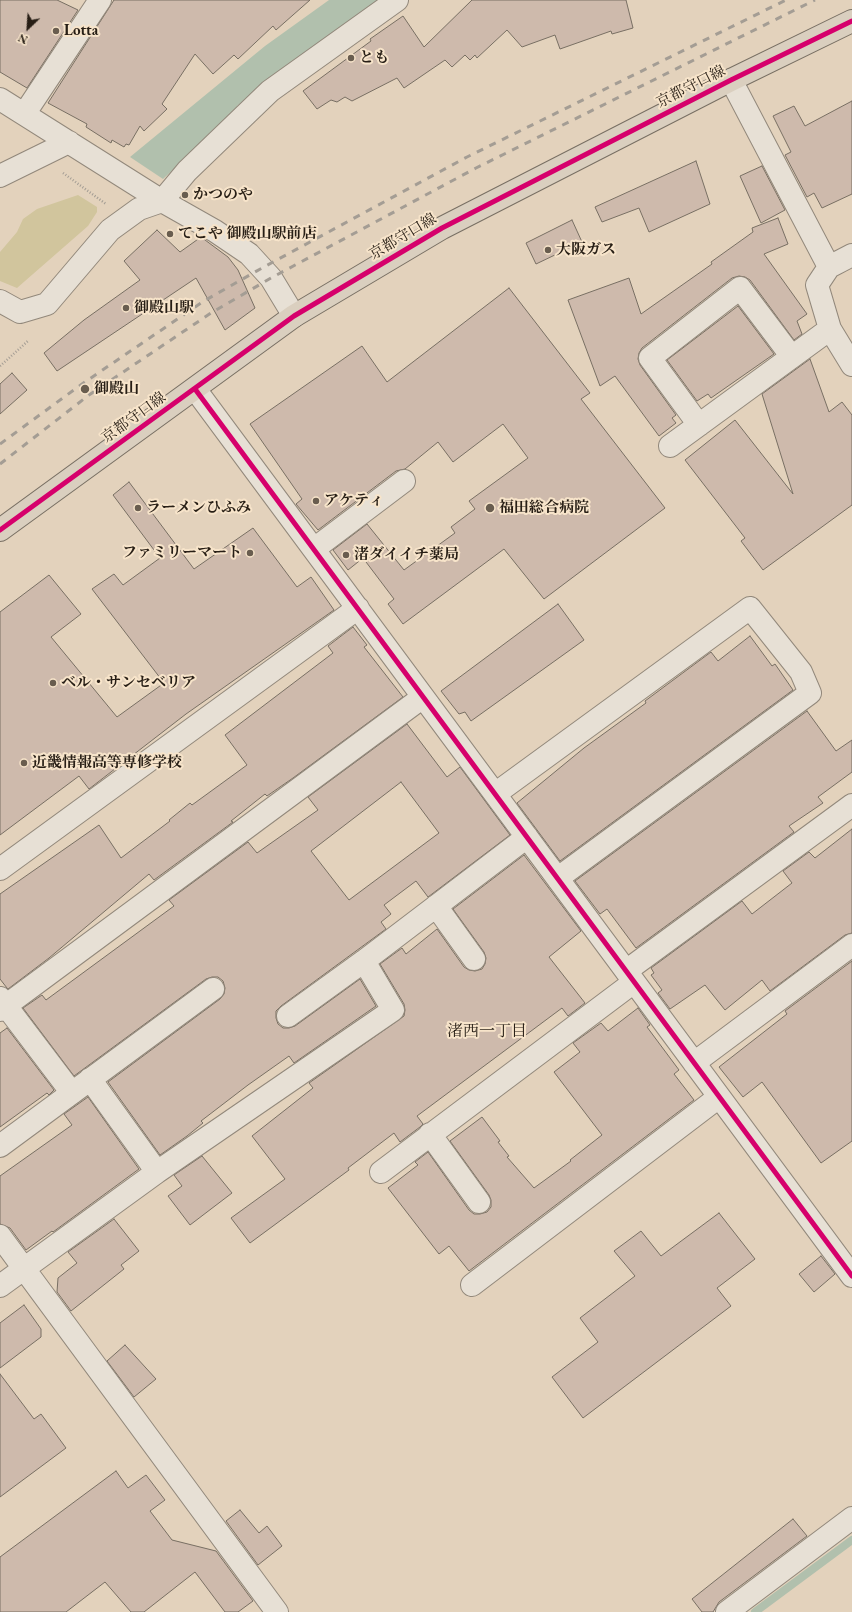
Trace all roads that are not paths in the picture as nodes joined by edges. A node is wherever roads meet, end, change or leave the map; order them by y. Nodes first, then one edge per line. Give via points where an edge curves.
1 (100, 0) edge
2 (397, 0) edge
3 (852, 21) edge
4 (731, 80) junction
5 (0, 99) edge
6 (25, 113) junction
7 (69, 142) junction
8 (0, 176) edge
9 (162, 201) junction
10 (852, 255) edge
11 (829, 267) junction
12 (0, 301) edge
13 (294, 316) junction
14 (830, 329) junction
15 (792, 357) junction
16 (852, 364) edge
17 (195, 389) junction
18 (699, 425) junction
19 (670, 446) dead end
20 (404, 480) dead end
21 (0, 530) edge
22 (314, 549) junction
23 (358, 608) junction
24 (423, 697) junction
25 (495, 794) junction
26 (852, 805) edge
27 (527, 837) junction
28 (0, 869) edge
29 (558, 878) junction
30 (436, 906) junction
31 (852, 946) edge
32 (474, 959) dead end
33 (364, 961) junction
34 (630, 976) junction
35 (213, 989) dead end
36 (2, 1005) edge
37 (288, 1016) dead end
38 (694, 1063) junction
39 (90, 1080) junction
40 (72, 1093) junction
41 (719, 1097) junction
42 (430, 1134) junction
43 (0, 1146) edge
44 (158, 1172) junction
45 (381, 1172) dead end
46 (479, 1202) dead end
47 (0, 1236) edge
48 (24, 1268) junction
49 (852, 1276) edge
50 (0, 1286) edge
51 (472, 1286) dead end
52 (852, 1518) edge
53 (277, 1612) edge
54 (727, 1612) edge

1 - 6 street
2 - 9 street via 270,92 187,171
3 - 4 main road, 京都守口線
4 - 11 street
4 - 13 main road, 京都守口線 via 442,228
5 - 6 street
6 - 7 street
7 - 8 street
7 - 9 street
9 - 12 street via 139,209 110,230 47,304 20,312
9 - 13 street via 216,231 249,254 271,278
10 - 11 street
11 - 14 street via 817,285
13 - 17 main road, 京都守口線
14 - 15 street
14 - 16 street
15 - 18 street
15 - 18 street via 740,288 650,358
17 - 21 main road, 京都守口線
17 - 22 street
18 - 19 street
20 - 22 street
22 - 23 street
23 - 24 street
23 - 28 street
24 - 25 street
24 - 36 street
25 - 27 street
25 - 29 street via 750,608 801,672 810,693
26 - 34 street
27 - 29 street
27 - 30 street
29 - 34 street
30 - 32 street
30 - 33 street
31 - 38 street
33 - 37 street
33 - 44 street via 393,1010
34 - 38 street
34 - 42 street
35 - 39 street
36 - 40 street
38 - 41 street
39 - 40 street
39 - 44 street
40 - 43 street
41 - 49 street
41 - 51 street
42 - 45 street
42 - 46 street
44 - 48 street
47 - 48 street
48 - 50 street
48 - 53 street
52 - 54 street

